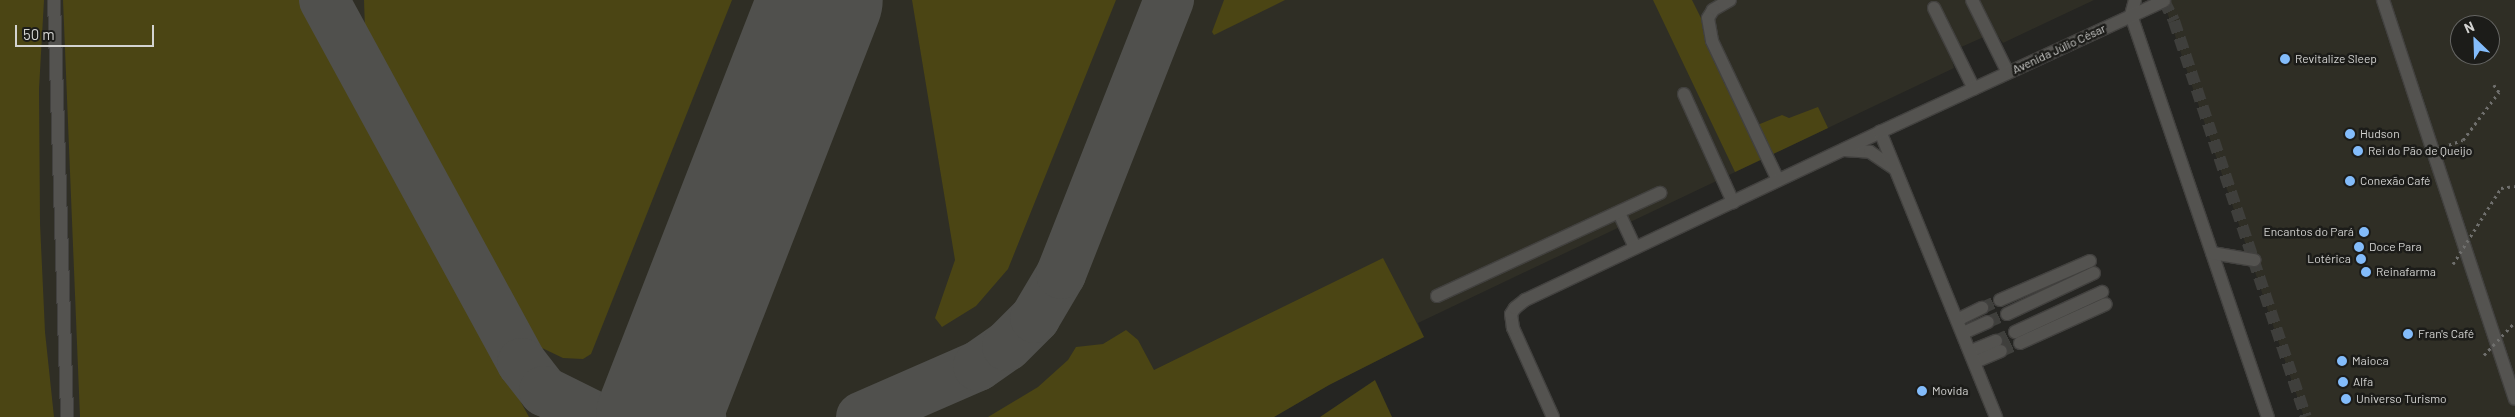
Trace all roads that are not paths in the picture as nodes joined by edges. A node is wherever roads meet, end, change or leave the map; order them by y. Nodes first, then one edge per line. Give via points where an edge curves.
1 (54, 0) edge
2 (1730, 0) edge
3 (1972, 0) edge
4 (2135, 0) edge
5 (2383, 0) edge
6 (2164, 1) edge
7 (1934, 8) dead end
8 (2131, 15) junction
9 (2008, 73) junction
10 (1974, 89) junction
11 (1684, 94) dead end
12 (1880, 132) junction
13 (1842, 150) junction
14 (1896, 169) junction
15 (1778, 180) junction
16 (1660, 193) dead end
17 (1733, 202) junction
18 (1619, 213) junction
19 (1635, 248) junction
20 (2212, 253) junction
21 (2254, 260) dead end
22 (2090, 261) dead end
23 (2094, 273) dead end
24 (1437, 296) dead end
25 (2104, 298) dead end
26 (2000, 300) tunnel mouth
27 (1982, 308) tunnel mouth
28 (2007, 314) tunnel mouth
29 (1957, 320) junction
30 (1988, 322) tunnel mouth
31 (1963, 333) junction
32 (2018, 338) tunnel mouth
33 (1999, 346) tunnel mouth
34 (1973, 356) junction
35 (2515, 399) edge
36 (67, 417) edge
37 (1553, 417) edge
38 (1996, 417) edge
39 (2268, 417) edge

1 - 36 street
2 - 15 street via 1713,10 1708,18 1712,41
3 - 9 street
4 - 8 street
5 - 35 street
6 - 8 street, Avenida Júlio César
7 - 10 street
8 - 9 street, Avenida Júlio César
8 - 20 street
9 - 10 street, Avenida Júlio César
10 - 12 street, Avenida Júlio César
11 - 17 street
12 - 13 street, Avenida Júlio César
12 - 14 street
13 - 14 street via 1870,152
13 - 15 street, Avenida Júlio César
14 - 29 street
15 - 17 street, Avenida Júlio César
16 - 18 street
17 - 19 street, Avenida Júlio César
18 - 19 street
18 - 24 street
19 - 37 street, Avenida Júlio César via 1525,300 1515,308 1511,322
20 - 21 street
20 - 39 street
22 - 26 street
23 - 28 street
25 - 32 street
27 - 29 street
29 - 31 street
30 - 31 street
31 - 34 street
33 - 34 street
34 - 38 street

